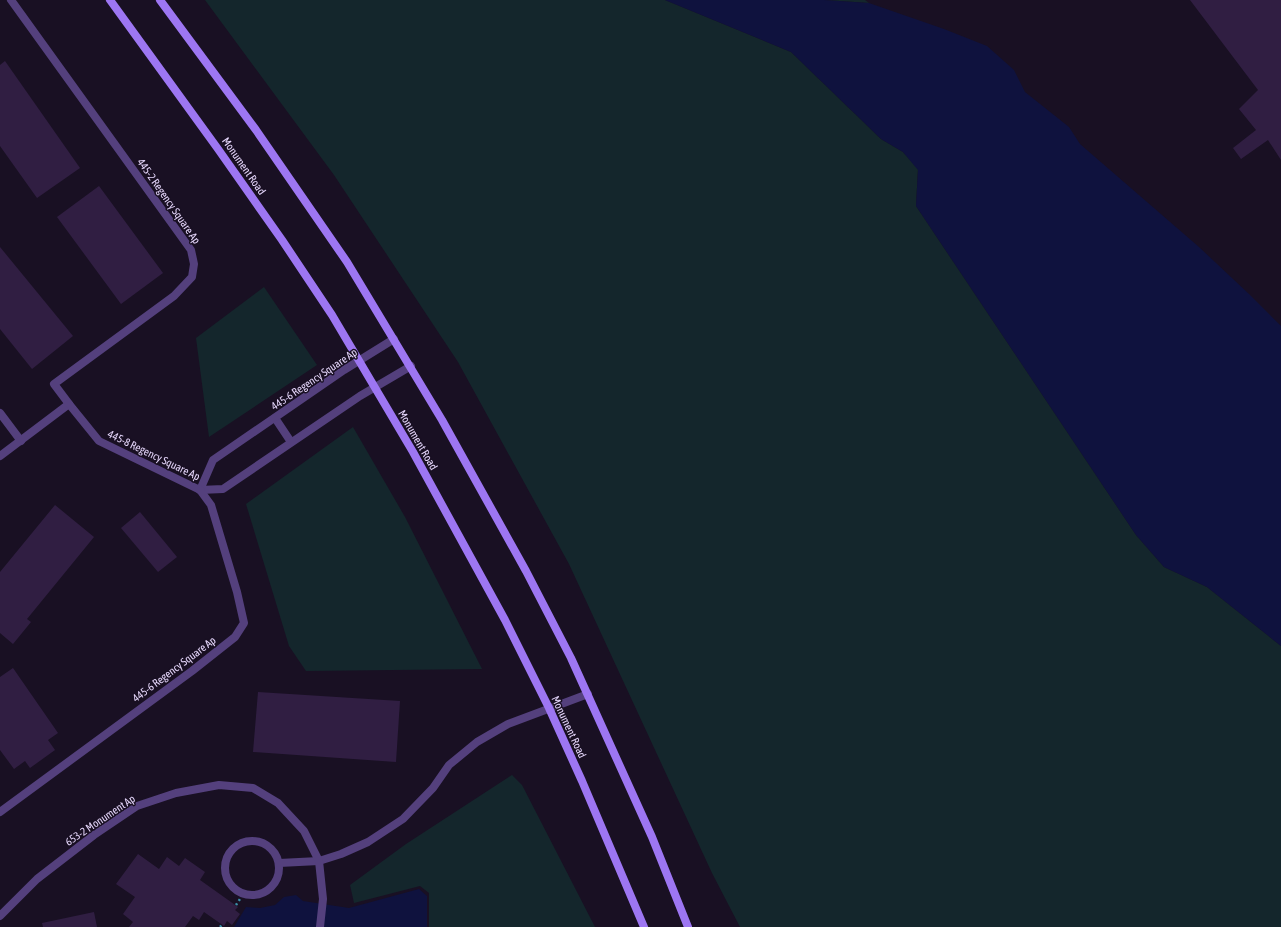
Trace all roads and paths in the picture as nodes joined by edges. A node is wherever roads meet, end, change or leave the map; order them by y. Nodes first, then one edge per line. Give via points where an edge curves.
1 (11, 0) edge
2 (110, 0) edge
3 (160, 0) edge
4 (394, 339) junction
5 (359, 361) junction
6 (411, 366) junction
7 (54, 384) joint
8 (375, 387) junction
9 (69, 404) junction
10 (0, 414) edge
11 (275, 418) junction
12 (21, 441) junction
13 (291, 442) junction
14 (0, 456) edge
15 (200, 490) junction
16 (588, 694) junction
17 (549, 708) junction
18 (0, 812) edge
19 (319, 861) junction
20 (279, 863) junction
21 (244, 893) junction
22 (236, 905) dead end
23 (0, 916) edge
24 (320, 927) edge
25 (644, 927) edge
26 (688, 927) edge

1 - 7 street, 445-2 Regency Square Ap via 191,250 194,264 192,277 174,296
2 - 5 main road, Monument Road via 282,240
3 - 4 main road via 256,130 347,262
4 - 5 street, 445-6 Regency Square Ap
4 - 6 main road
5 - 8 main road, Monument Road
5 - 11 street, 445-6 Regency Square Ap
6 - 8 street
6 - 16 main road via 526,571
7 - 9 street, 445-8 Regency Square Ap
8 - 13 street
8 - 17 main road, Monument Road via 454,524
9 - 12 street
9 - 15 street, 445-8 Regency Square Ap via 100,441
10 - 12 street
11 - 13 street
11 - 15 street, 445-6 Regency Square Ap via 213,460
12 - 14 street
13 - 15 street via 223,489
15 - 18 street, 445-6 Regency Square Ap via 211,505 244,623 234,637 192,671
16 - 17 street
16 - 26 main road via 652,837
17 - 19 street via 508,724 476,742 449,765 433,788 403,819 368,842
17 - 25 main road, Monument Road
19 - 20 street
19 - 23 street, 653-2 Monument Ap via 299,825 278,803 253,788 219,786 176,793 137,806 94,835 37,879
19 - 24 street via 323,899
20 - 21 street via 276,881 270,888 254,895
20 - 21 street via 271,848 264,843 247,841 239,844 232,850 225,866 230,883
21 - 22 path

